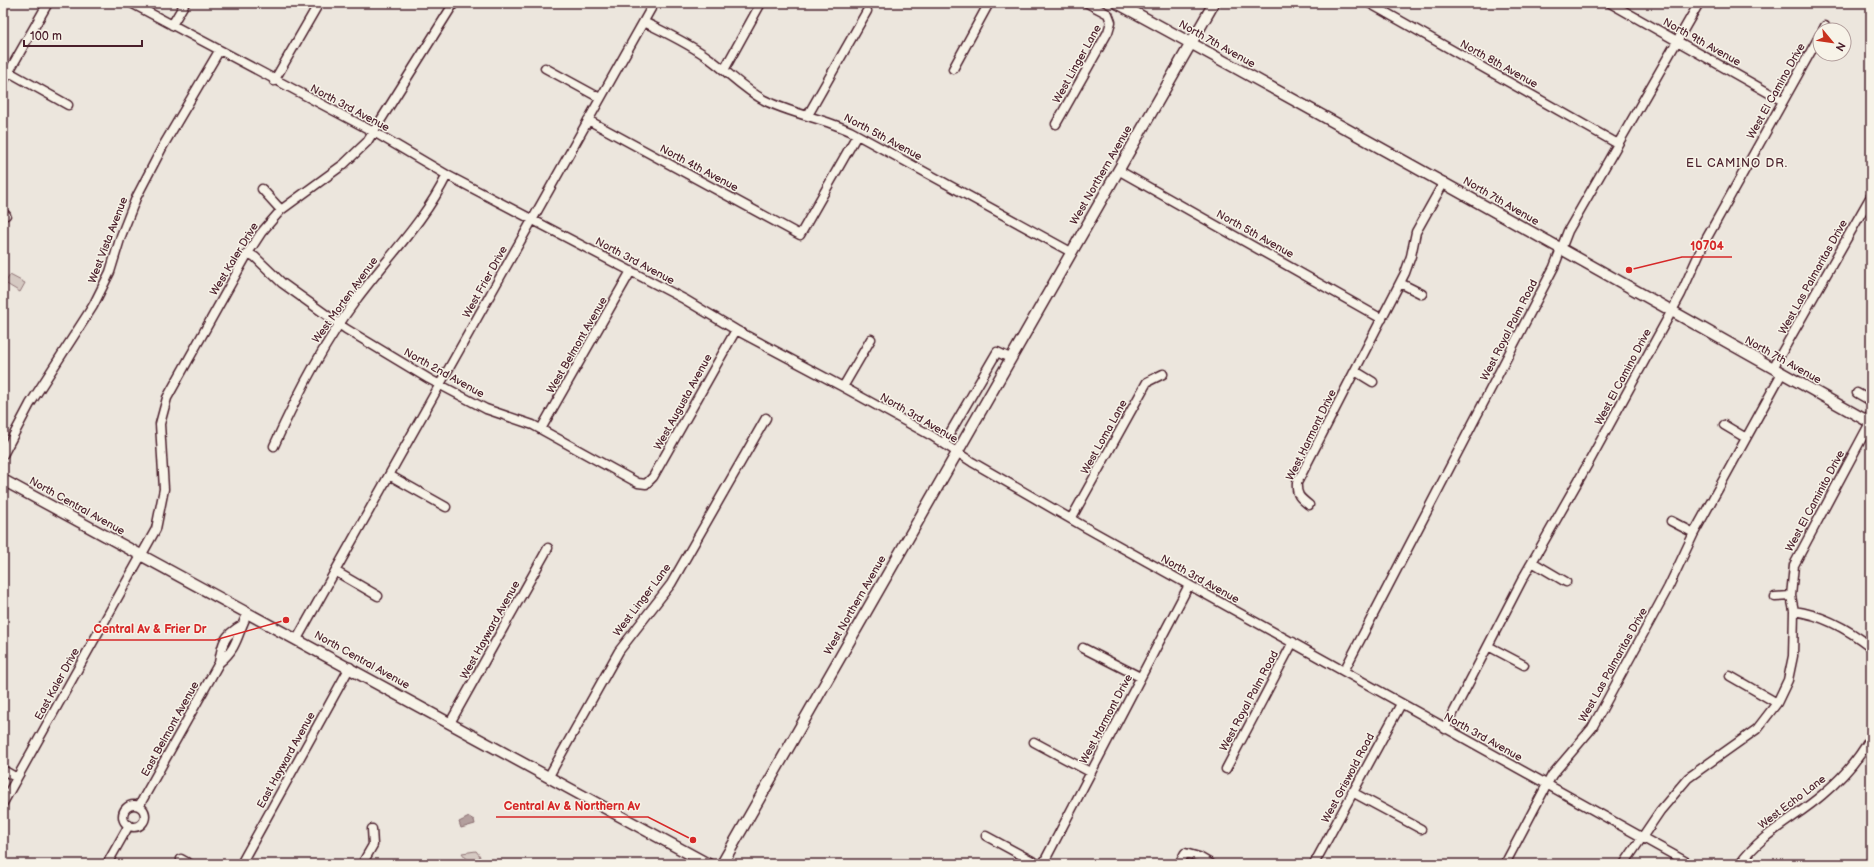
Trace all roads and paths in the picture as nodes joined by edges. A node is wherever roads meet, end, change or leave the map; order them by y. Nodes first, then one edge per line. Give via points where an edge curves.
1 (48, 3) edge
2 (131, 3) edge
3 (185, 3) edge
4 (319, 3) edge
5 (454, 3) edge
6 (654, 3) edge
7 (761, 3) edge
8 (989, 3) edge
9 (1087, 3) edge
10 (1117, 3) edge
11 (1214, 3) edge
12 (1369, 3) edge
13 (1610, 3) edge
14 (1698, 3) edge
15 (867, 11) dead end
16 (644, 22) junction
17 (172, 25) junction
18 (1677, 41) junction
19 (1191, 43) junction
20 (1812, 49) edge
21 (219, 51) junction
22 (545, 68) dead end
23 (953, 69) dead end
24 (724, 70) junction
25 (9, 72) junction
26 (274, 81) junction
27 (3, 82) edge
28 (600, 98) junction
29 (1783, 101) junction
30 (68, 105) dead end
31 (808, 115) junction
32 (588, 120) junction
33 (1056, 124) dead end
34 (374, 132) junction
35 (857, 135) junction
36 (1618, 144) junction
37 (1118, 170) junction
38 (447, 175) junction
39 (1444, 182) junction
40 (262, 189) dead end
41 (1871, 196) edge
42 (281, 210) junction
43 (533, 220) junction
44 (1561, 249) junction
45 (1071, 252) junction
46 (248, 253) junction
47 (631, 271) junction
48 (1400, 283) junction
49 (1422, 294) dead end
50 (1671, 311) junction
51 (1382, 319) junction
52 (339, 325) junction
53 (736, 330) junction
54 (871, 339) dead end
55 (1010, 358) junction
56 (1355, 371) junction
57 (1777, 371) junction
58 (1163, 374) dead end
59 (1373, 382) dead end
60 (440, 384) junction
61 (843, 387) junction
62 (1857, 394) dead end
63 (1871, 401) edge
64 (766, 418) dead end
65 (1871, 422) edge
66 (1724, 425) dead end
67 (541, 429) junction
68 (1746, 438) junction
69 (944, 444) junction
70 (274, 446) dead end
71 (957, 452) junction
72 (3, 455) edge
73 (389, 475) junction
74 (3, 480) edge
75 (646, 484) joint
76 (1309, 505) dead end
77 (446, 507) dead end
78 (1071, 518) junction
79 (1671, 521) dead end
80 (1694, 533) junction
81 (548, 548) dead end
82 (142, 555) junction
83 (1532, 562) junction
84 (335, 571) junction
85 (1566, 582) dead end
86 (1189, 585) junction
87 (378, 596) dead end
88 (1792, 596) junction
89 (1775, 597) dead end
90 (1794, 611) junction
91 (248, 613) junction
92 (297, 639) junction
93 (1293, 642) junction
94 (1488, 646) junction
95 (1871, 647) edge
96 (1083, 648) dead end
97 (1524, 665) dead end
98 (350, 668) junction
99 (1344, 671) junction
100 (1730, 676) dead end
101 (1140, 677) junction
102 (1777, 703) junction
103 (1401, 704) junction
104 (450, 723) junction
105 (1445, 729) junction
106 (1871, 737) edge
107 (1034, 742) dead end
108 (1226, 769) dead end
109 (3, 770) edge
110 (1090, 772) junction
111 (549, 776) junction
112 (17, 778) junction
113 (1546, 784) junction
114 (1352, 792) junction
115 (3, 803) edge
116 (139, 806) junction
117 (129, 825) junction
118 (372, 829) dead end
119 (1421, 829) dead end
120 (986, 836) dead end
121 (1644, 838) junction
122 (181, 859) dead end
123 (107, 864) edge
124 (190, 864) edge
125 (241, 864) edge
126 (362, 864) edge
127 (708, 864) edge
128 (722, 864) edge
129 (1038, 864) edge
130 (1043, 864) edge
131 (1179, 864) edge
132 (1211, 864) edge
133 (1314, 864) edge
134 (1505, 864) edge
135 (1624, 864) edge
136 (1690, 864) edge
137 (1740, 864) edge

1 - 25 street
2 - 17 street, North 3rd Avenue
3 - 17 street
4 - 26 street
5 - 34 street, West Kaler Drive
6 - 16 street, West Frier Drive
7 - 24 street
8 - 23 street
9 - 33 street, West Linger Lane via 1108,14 1111,22 1108,32
10 - 19 main road, North 7th Avenue
11 - 19 main road, West Northern Avenue
12 - 36 street, North 8th Avenue
13 - 18 street, North 9th Avenue
14 - 18 street, West Royal Palm Road
15 - 31 street
16 - 24 street, North 5th Avenue via 705,55
16 - 28 street, West Frier Drive
17 - 21 street, North 3rd Avenue
18 - 29 street, North 9th Avenue
18 - 36 street, West Royal Palm Road
19 - 37 main road, West Northern Avenue
19 - 39 main road, North 7th Avenue
20 - 29 street, West El Camino Drive
21 - 26 street, North 3rd Avenue
21 - 72 street, West Vista Avenue via 163,146 136,198 110,272 93,306 30,404
22 - 28 street
24 - 31 street, North 5th Avenue via 737,83 764,100
25 - 27 street
25 - 30 street
26 - 34 street, North 3rd Avenue
28 - 32 street, West Frier Drive
29 - 50 street, West El Camino Drive via 1704,243
31 - 35 street, North 5th Avenue
32 - 35 street, North 4th Avenue via 800,235
32 - 43 street, West Frier Drive
34 - 38 street, North 3rd Avenue
34 - 42 street, West Kaler Drive via 344,164
35 - 45 street, North 5th Avenue
36 - 44 street, West Royal Palm Road via 1568,231
37 - 45 main road, West Northern Avenue
37 - 51 street, North 5th Avenue
38 - 43 street, North 3rd Avenue
38 - 52 street, West Morten Avenue via 424,214
39 - 44 main road, North 7th Avenue
39 - 48 street, West Harmont Drive via 1416,232 1411,256
40 - 42 street
41 - 57 street, West Las Palmaritas Drive
42 - 46 street, West Kaler Drive via 260,233
43 - 47 street, North 3rd Avenue
43 - 60 street, West Frier Drive
44 - 50 main road, North 7th Avenue
44 - 99 street, West Royal Palm Road via 1554,267
45 - 55 main road, West Northern Avenue
46 - 52 street, North 2nd Avenue via 282,283
46 - 82 street, West Kaler Drive via 167,398 160,424 164,489 160,516
47 - 53 street, North 3rd Avenue
47 - 67 street, West Belmont Avenue
48 - 49 street
48 - 51 street, West Harmont Drive
50 - 57 main road, North 7th Avenue
50 - 83 street, West El Camino Drive
51 - 56 street, West Harmont Drive
52 - 60 street, North 2nd Avenue
52 - 70 street, West Morten Avenue via 302,385
53 - 61 street, North 3rd Avenue
53 - 75 street, West Augusta Avenue via 653,477
54 - 61 street
55 - 69 street via 997,352
55 - 71 main road, West Northern Avenue
56 - 59 street
56 - 76 street, West Harmont Drive via 1297,483 1296,491 1299,498
57 - 65 main road, North 7th Avenue
57 - 68 street, West Las Palmaritas Drive
58 - 78 street, West Loma Lane via 1147,382
60 - 67 street, North 2nd Avenue via 486,409
60 - 73 street, West Frier Drive
61 - 69 street, North 3rd Avenue
62 - 63 street
64 - 111 street, West Linger Lane via 671,584 618,651
65 - 88 street, West El Caminito Drive via 1794,565
66 - 68 street
67 - 75 street, North 2nd Avenue via 638,483
68 - 80 street, West Las Palmaritas Drive
69 - 71 street, North 3rd Avenue
71 - 78 street, North 3rd Avenue
71 - 128 main road, West Northern Avenue
73 - 77 street
73 - 84 street, West Frier Drive
74 - 82 main road, North Central Avenue
78 - 86 street, North 3rd Avenue
79 - 80 street
80 - 113 street, West Las Palmaritas Drive via 1668,588 1592,728
81 - 104 street, West Hayward Avenue
82 - 91 main road, North Central Avenue
82 - 112 street, East Kaler Drive
83 - 85 street
83 - 94 street, West El Camino Drive
84 - 87 street
84 - 92 street, West Frier Drive
86 - 93 street, North 3rd Avenue
86 - 101 street, West Harmont Drive
88 - 89 street
88 - 90 street, West El Caminito Drive
90 - 95 street via 1824,618
90 - 102 street, West El Caminito Drive via 1793,656 1788,680
91 - 92 main road, North Central Avenue
91 - 116 street, East Belmont Avenue via 230,654 219,663
92 - 98 main road, North Central Avenue
93 - 99 street, North 3rd Avenue
93 - 108 street, West Royal Palm Road
94 - 97 street
94 - 105 street, West El Camino Drive
96 - 101 street
98 - 104 main road, North Central Avenue
98 - 125 street, East Hayward Avenue
99 - 103 street, North 3rd Avenue
100 - 102 street
101 - 110 street, West Harmont Drive
102 - 121 street, West El Caminito Drive via 1757,729 1688,778 1660,811
103 - 105 street, North 3rd Avenue
103 - 114 street, West Griswold Road
104 - 111 main road, North Central Avenue
105 - 113 street, North 3rd Avenue
106 - 137 street, West Echo Lane via 1836,783 1818,799 1761,839
107 - 110 street
109 - 112 street
110 - 130 street, West Harmont Drive
111 - 127 main road, North Central Avenue
112 - 115 street, East Kaler Drive
113 - 121 street, North 3rd Avenue
113 - 134 street, West Las Palmaritas Drive
114 - 119 street
114 - 133 street, West Griswold Road
116 - 117 street via 133,804 124,812 123,818
116 - 117 street via 144,810 143,822 138,826
117 - 123 street
118 - 126 street via 373,845
120 - 129 street
121 - 135 street, West El Caminito Drive
121 - 136 street, North 3rd Avenue
122 - 124 street
131 - 132 street via 1185,853

